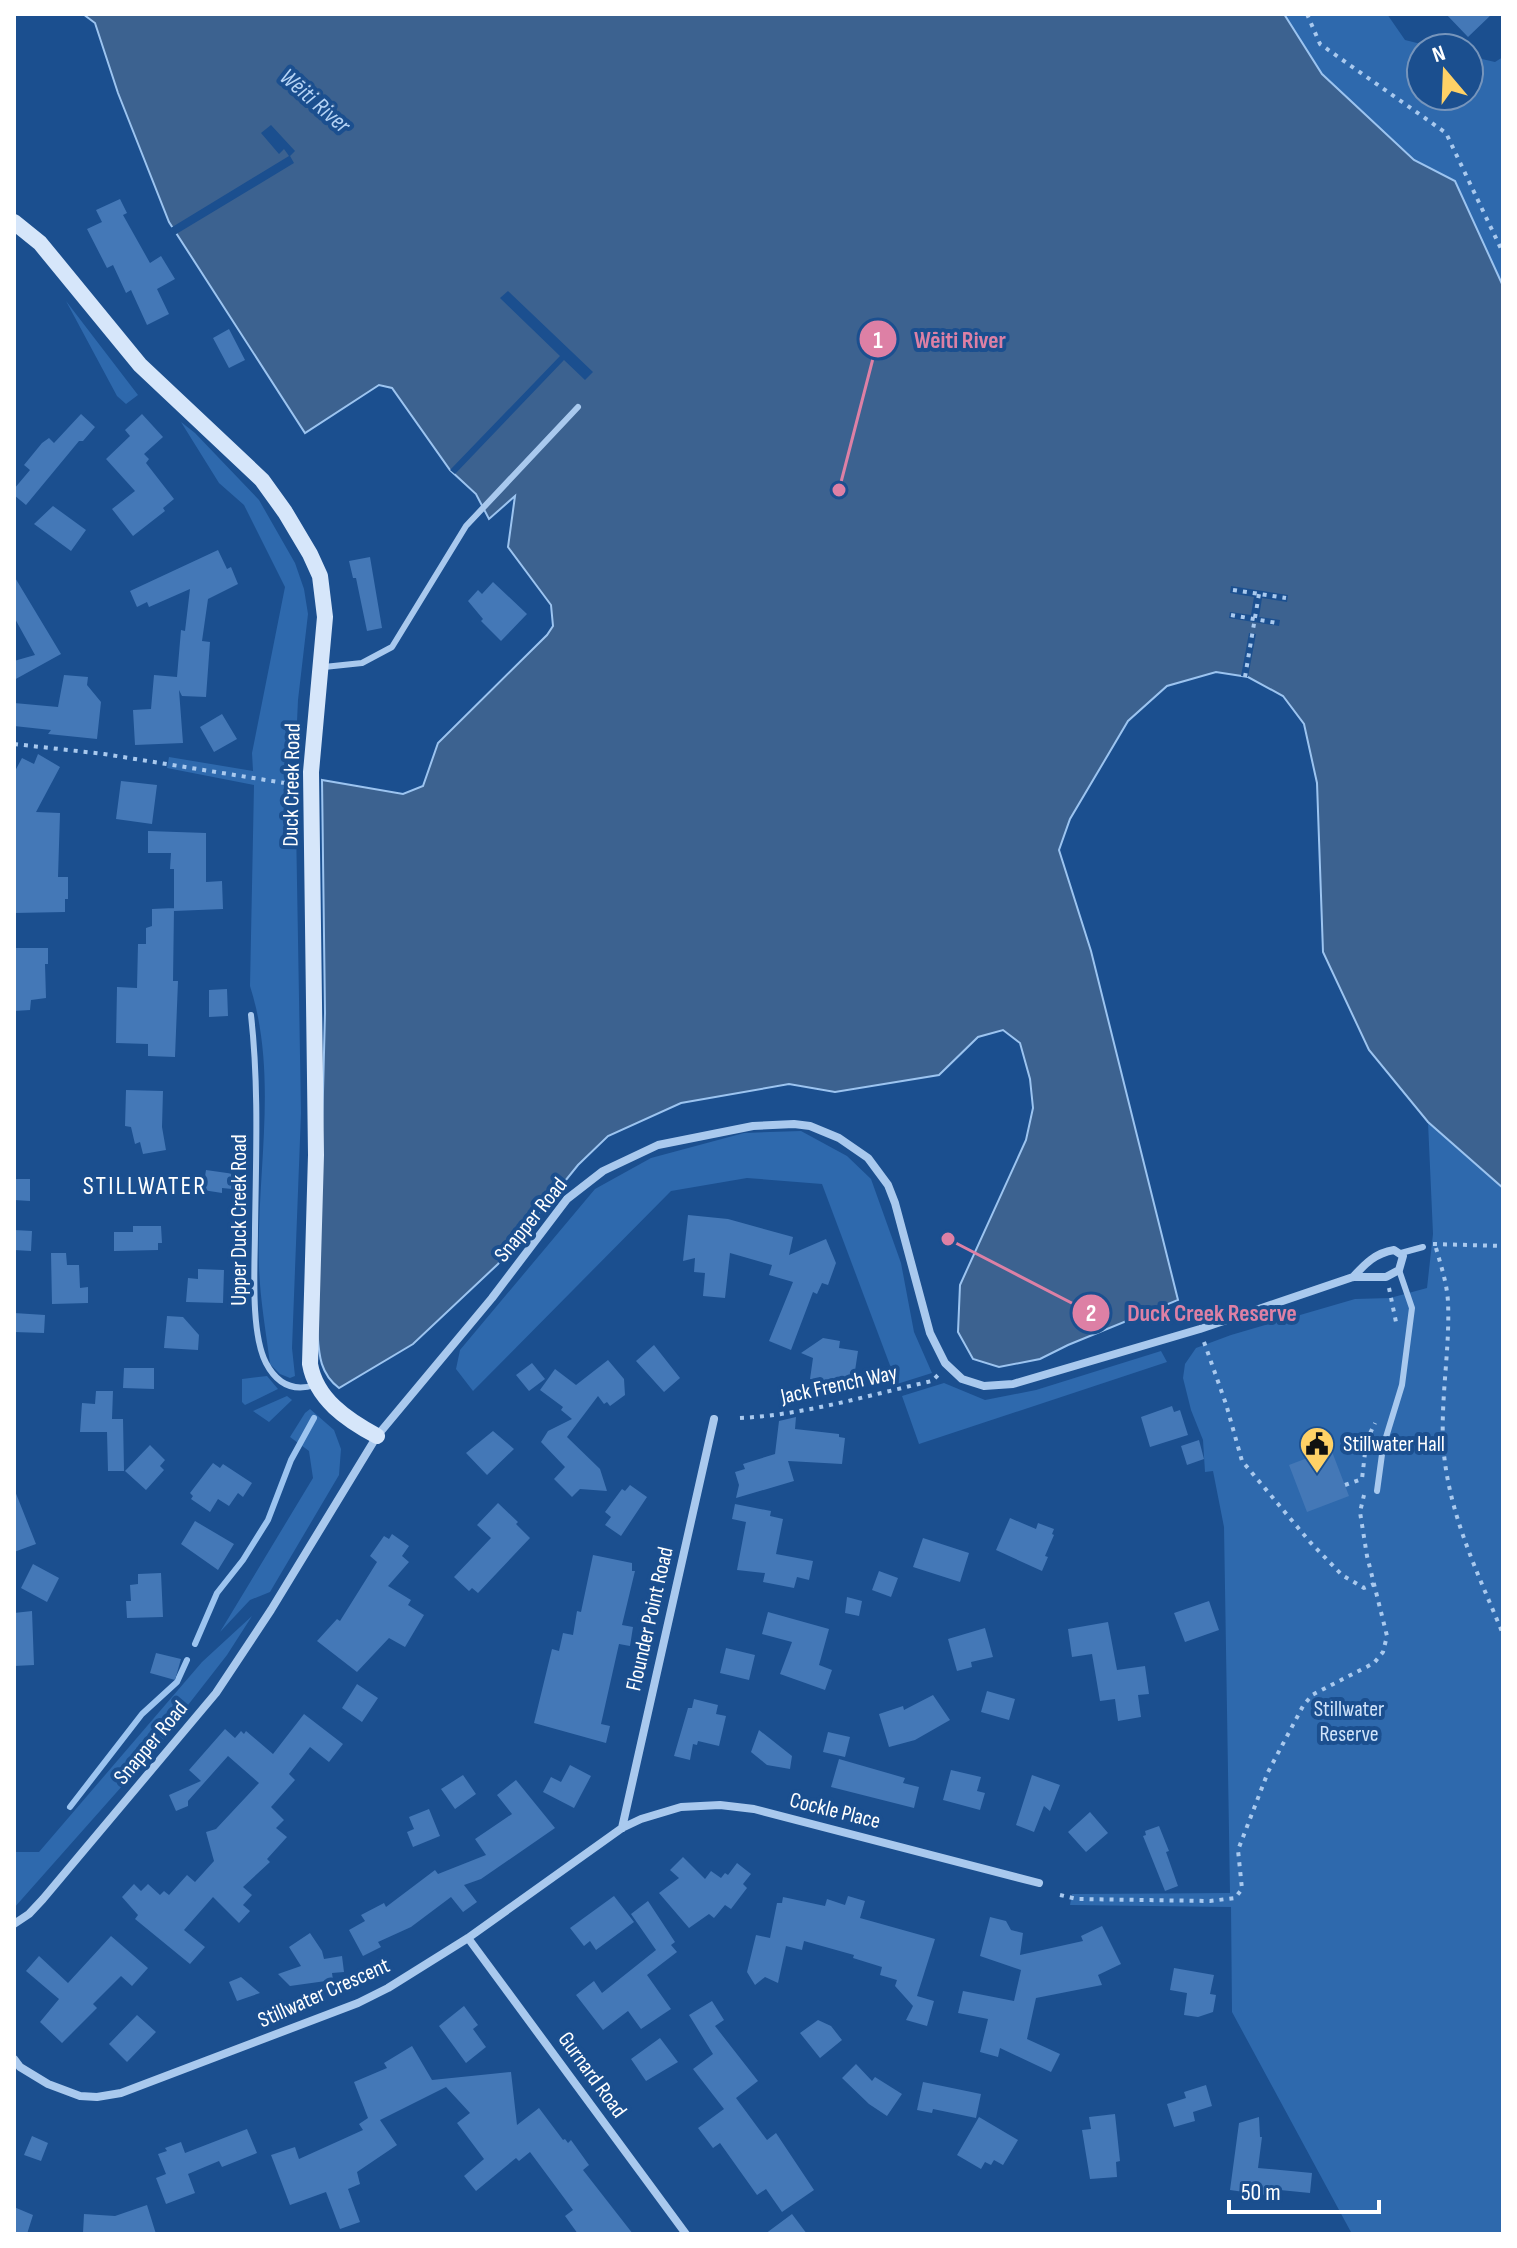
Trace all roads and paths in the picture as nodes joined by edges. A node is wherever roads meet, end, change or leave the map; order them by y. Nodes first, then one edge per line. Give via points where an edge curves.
1 (1307, 14) edge
2 (14, 222) edge
3 (1503, 253) edge
4 (578, 407) dead end
5 (1233, 590) dead end
6 (1259, 594) junction
7 (1286, 598) dead end
8 (1255, 612) junction
9 (1231, 615) dead end
10 (1257, 620) junction
11 (1277, 623) dead end
12 (320, 667) junction
13 (1245, 677) dead end
14 (14, 744) edge
15 (300, 786) dead end
16 (251, 1015) dead end
17 (1434, 1244) junction
18 (1503, 1246) edge
19 (1423, 1247) joint
20 (1401, 1253) junction
21 (1399, 1270) junction
22 (1353, 1277) junction
23 (1200, 1329) junction
24 (941, 1373) dead end
25 (315, 1385) junction
26 (740, 1418) dead end
27 (714, 1419) dead end
28 (377, 1436) junction
29 (1366, 1442) dead end
30 (1345, 1485) dead end
31 (1377, 1491) dead end
32 (1374, 1584) dead end
33 (1503, 1634) edge
34 (1365, 1667) dead end
35 (622, 1828) junction
36 (1039, 1883) dead end
37 (1060, 1895) dead end
38 (14, 1924) edge
39 (468, 1938) junction
40 (14, 2059) edge
41 (686, 2234) edge

1 - 3 path via 1320,44 1446,133
2 - 12 street, Duck Creek Road via 40,243 140,365 275,497 320,576 325,617
4 - 12 lane via 466,526 392,647 362,663
5 - 6 path
6 - 7 path
6 - 8 path
8 - 10 path
8 - 13 path
9 - 10 path
10 - 11 path
12 - 25 street, Duck Creek Road via 311,772 316,1155 309,1350
14 - 15 path
16 - 25 lane, Upper Duck Creek Road via 258,1081 253,1257 260,1340 276,1377 290,1388
17 - 18 path
17 - 19 path
17 - 33 path via 1448,1302 1443,1443 1454,1513
19 - 20 lane
20 - 21 street
20 - 22 street, Snapper Road via 1374,1256
21 - 22 street, Snapper Road via 1378,1279
21 - 31 lane via 1412,1308 1402,1385 1383,1447
22 - 23 street, Snapper Road
23 - 28 street, Snapper Road via 1027,1382 984,1386 962,1379 945,1363 930,1333 895,1203 879,1171 854,1147 824,1131 794,1124 753,1126 658,1145 614,1164 577,1189
23 - 32 path via 1242,1461 1342,1575 1364,1588
24 - 26 path, Jack French Way via 932,1381
25 - 28 street via 347,1417
27 - 35 street, Flounder Point Road
28 - 38 street, Snapper Road via 216,1693 43,1899
29 - 30 path via 1362,1479
34 - 37 path via 1312,1695 1303,1706 1268,1772 1238,1850 1242,1889 1235,1898
35 - 36 street, Cockle Place via 681,1807 754,1809
35 - 39 street, Stillwater Crescent
39 - 40 street, Stillwater Crescent via 358,2003 121,2093 80,2096 41,2080
39 - 41 street, Gurnard Road

